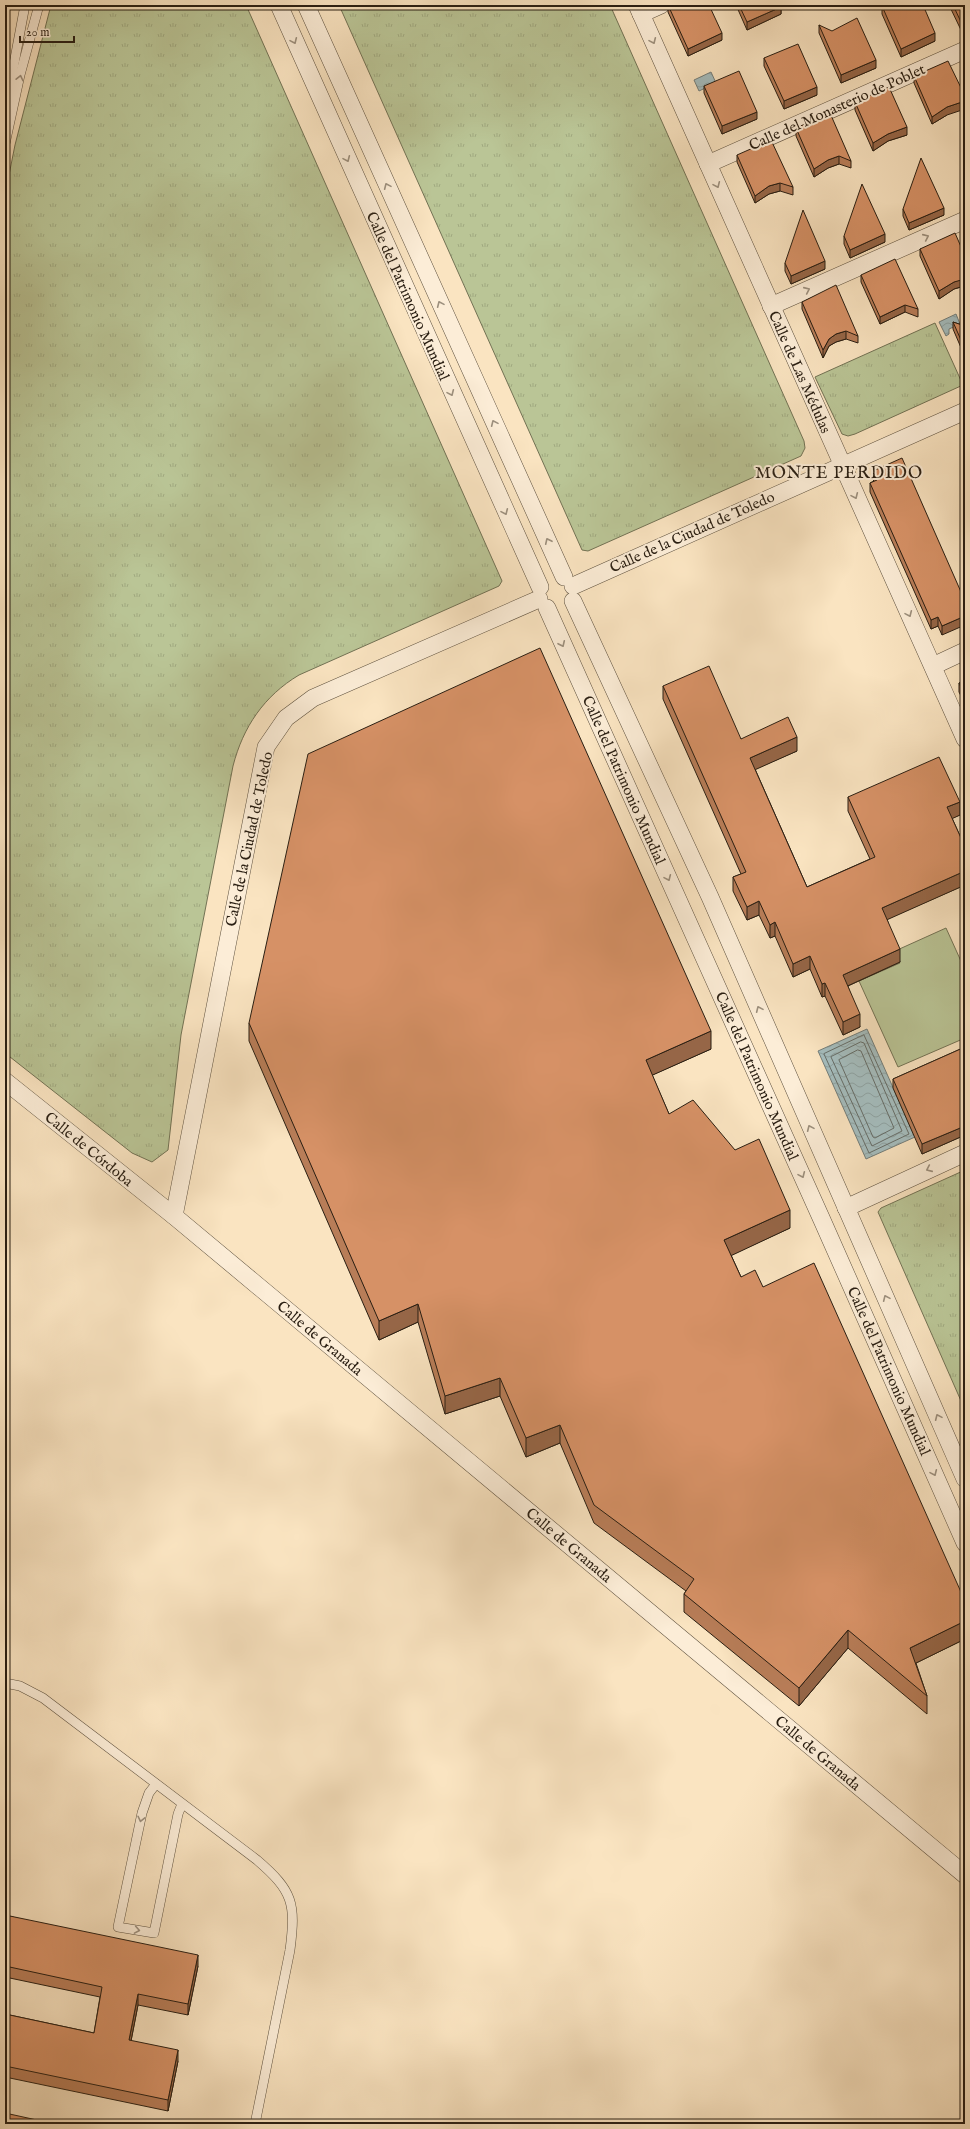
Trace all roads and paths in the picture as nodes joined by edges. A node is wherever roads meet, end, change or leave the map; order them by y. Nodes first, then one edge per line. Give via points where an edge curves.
1 (25, 5) edge
2 (39, 5) edge
3 (279, 5) edge
4 (306, 5) edge
5 (661, 5) edge
6 (639, 9) edge
7 (965, 50) edge
8 (5, 112) edge
9 (5, 144) edge
10 (708, 164) junction
11 (965, 220) edge
12 (772, 306) junction
13 (965, 411) edge
14 (842, 466) junction
15 (570, 588) junction
16 (542, 598) junction
17 (965, 652) edge
18 (933, 666) junction
19 (965, 738) edge
20 (5, 1081) edge
21 (965, 1153) edge
22 (846, 1208) junction
23 (174, 1216) junction
24 (965, 1479) edge
25 (965, 1544) edge
26 (5, 1683) edge
27 (156, 1784) junction
28 (182, 1804) junction
29 (965, 1875) edge
30 (255, 2124) edge

1 - 8 lane
9 -> 2 lane
3 -> 16 street, Calle del Patrimonio Mundial
15 -> 4 street, Calle del Patrimonio Mundial
5 - 6 street
6 -> 10 street, Calle de Las Médulas
7 - 10 street, Calle del Monasterio de Poblet
10 -> 12 street, Calle de Las Médulas
12 -> 11 street
12 - 14 street, Calle de Las Médulas
13 - 14 street, Calle de la Ciudad de Toledo
14 - 15 street, Calle de la Ciudad de Toledo
14 -> 18 street, Calle de Las Médulas
15 - 16 street via 552,575 547,578
15 - 16 street via 564,609 553,611
22 -> 15 street, Calle del Patrimonio Mundial via 710,897
16 - 23 street, Calle de la Ciudad de Toledo via 313,698 286,718 266,747
16 -> 25 street, Calle del Patrimonio Mundial
17 - 18 street
18 - 19 street, Calle de Las Médulas
20 - 23 street, Calle de Córdoba
21 -> 22 street
24 -> 22 street, Calle del Patrimonio Mundial
23 - 29 street, Calle de Granada
26 - 27 lane via 20,1686 43,1698
27 - 28 lane
27 -> 28 lane via 149,1793 142,1813 118,1927 154,1933
28 - 30 lane via 275,1875 290,1897 293,1922 290,1950

